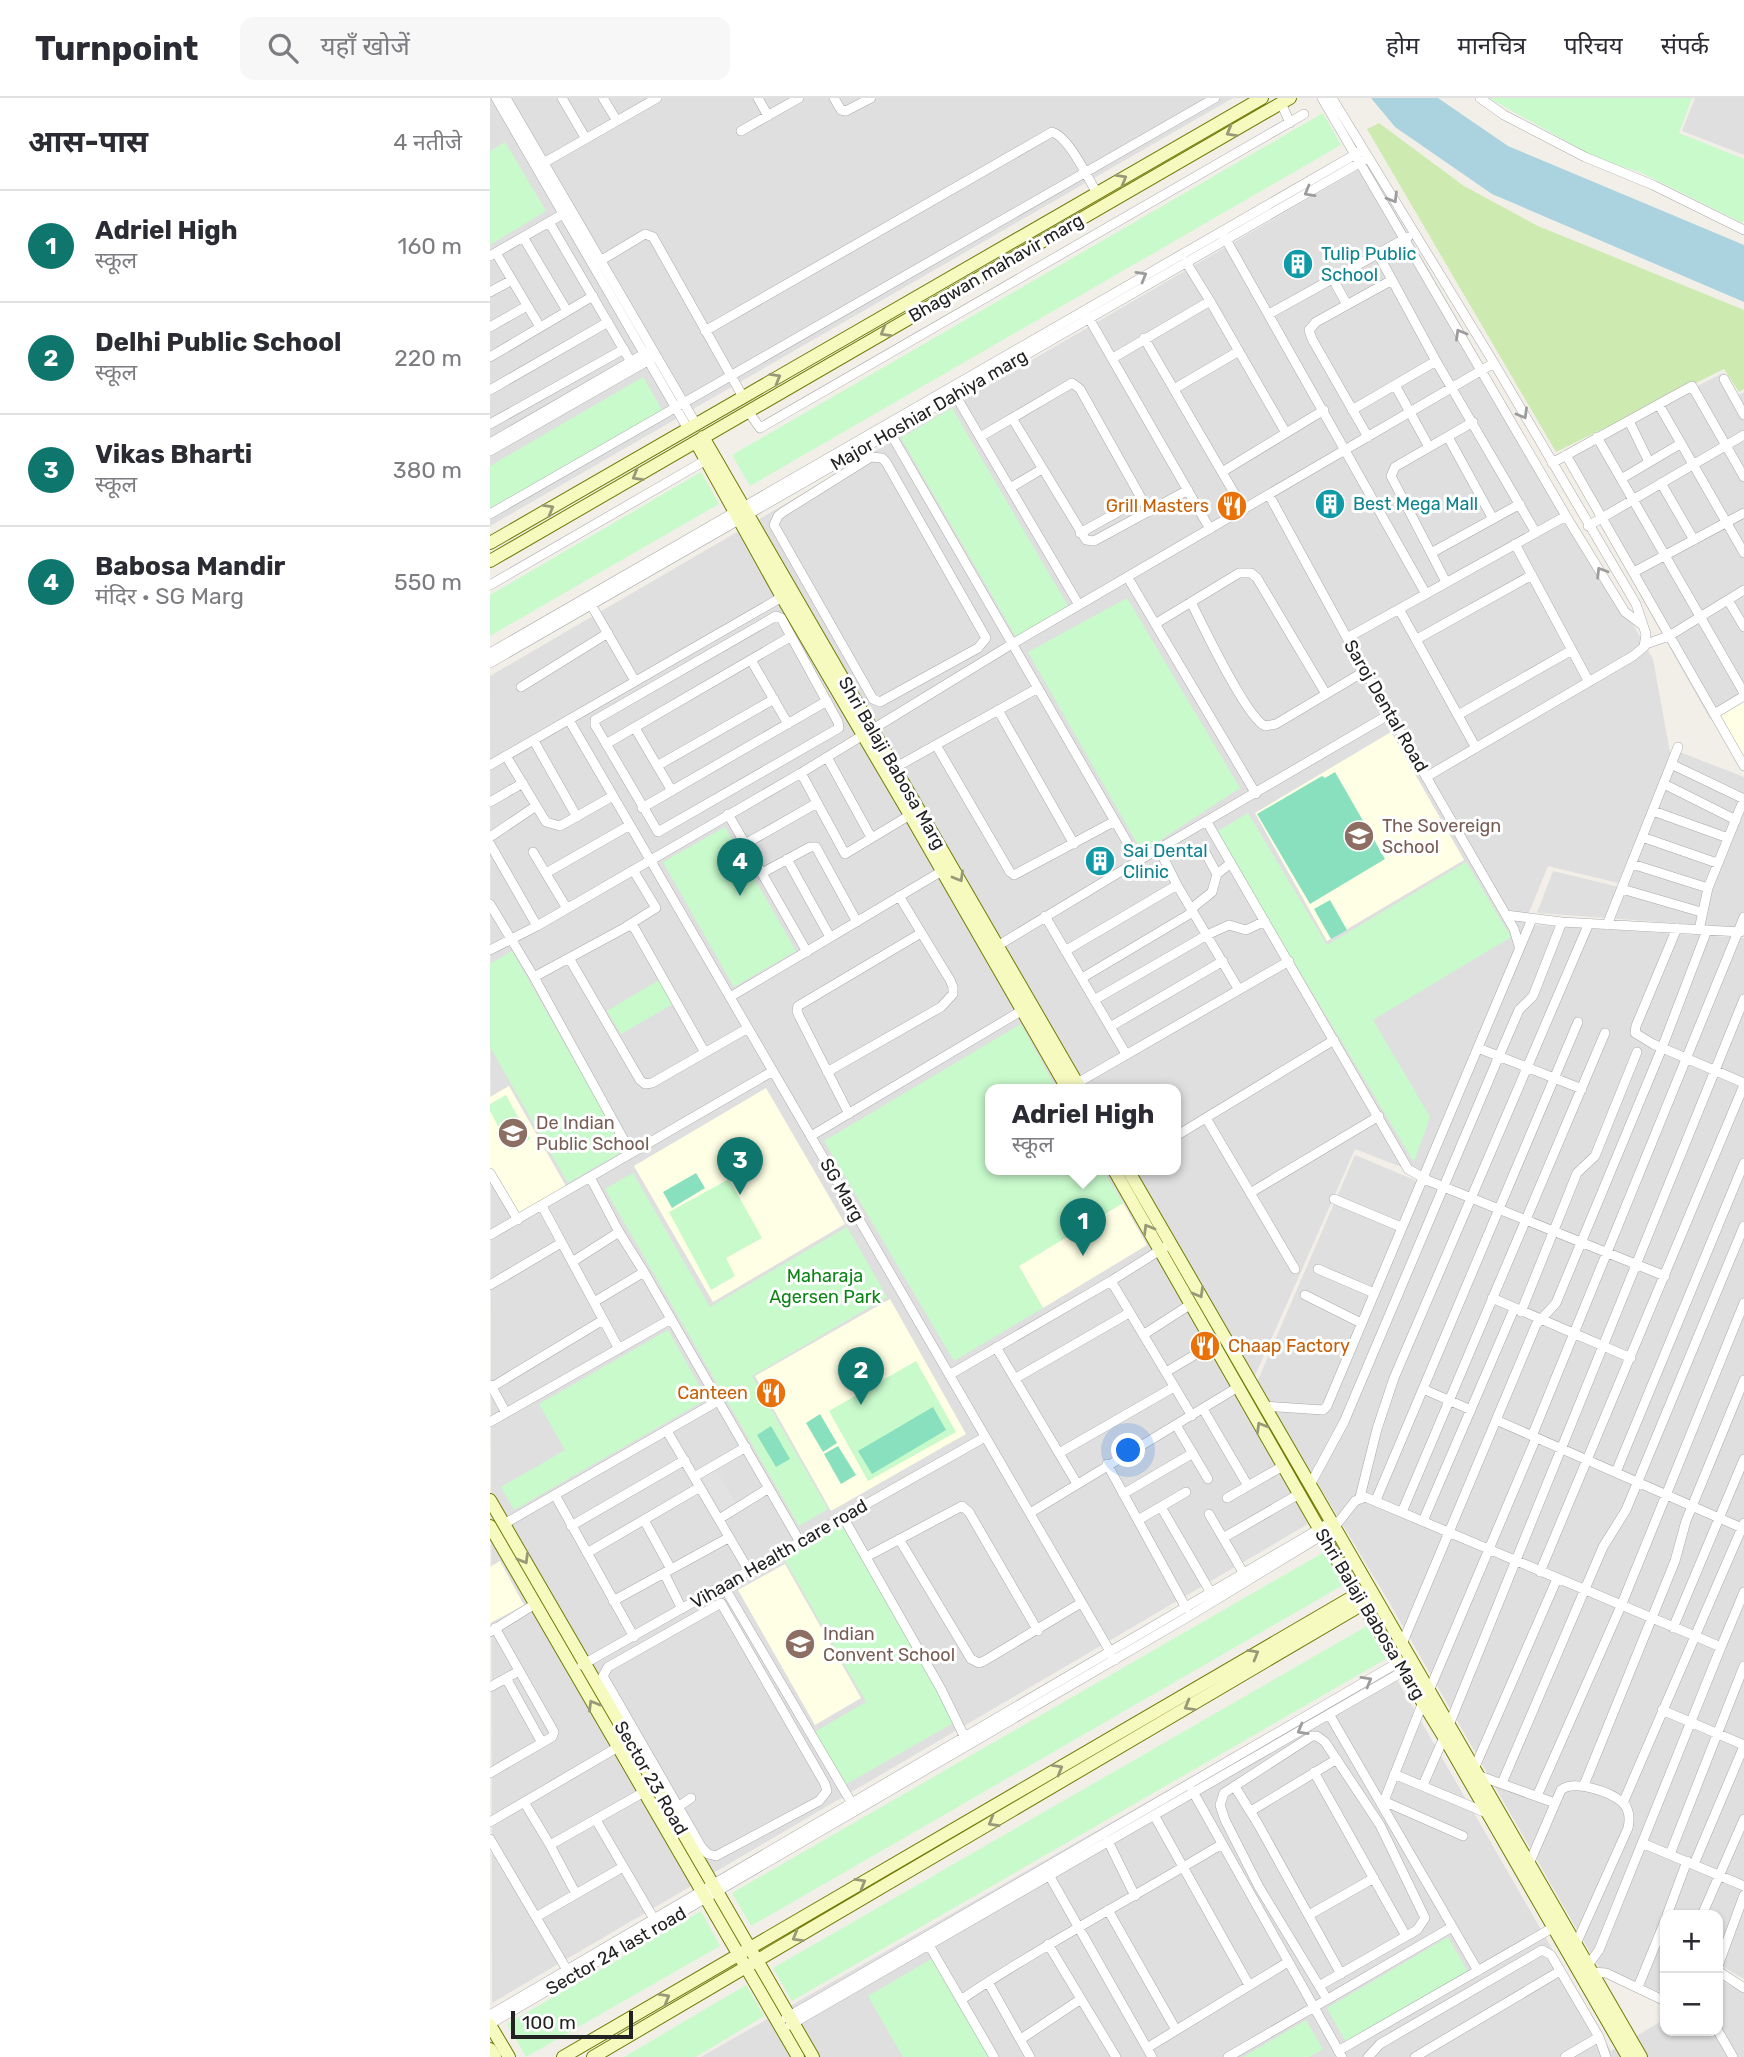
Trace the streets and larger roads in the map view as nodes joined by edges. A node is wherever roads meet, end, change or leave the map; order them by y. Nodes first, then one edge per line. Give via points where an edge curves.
1 (492, 98) edge
2 (506, 98) edge
3 (562, 98) edge
4 (603, 98) edge
5 (758, 98) edge
6 (798, 98) edge
7 (834, 98) edge
8 (871, 98) edge
9 (1213, 98) edge
10 (1262, 98) edge
11 (1322, 98) edge
12 (1332, 98) edge
13 (1480, 98) edge
14 (650, 100) edge
15 (1285, 100) edge
16 (1304, 114) dead end
17 (768, 116) junction
18 (617, 121) junction
19 (1290, 123) junction
20 (741, 131) dead end
21 (586, 139) junction
22 (1362, 156) junction
23 (540, 165) junction
24 (1085, 173) junction
25 (1097, 193) junction
26 (563, 214) junction
27 (549, 222) junction
28 (1744, 230) edge
29 (1415, 234) junction
30 (1224, 235) junction
31 (523, 237) junction
32 (1404, 240) junction
33 (587, 246) junction
34 (1378, 254) junction
35 (493, 255) edge
36 (600, 261) junction
37 (1186, 262) junction
38 (970, 266) junction
39 (512, 279) junction
40 (977, 279) junction
41 (1333, 279) junction
42 (1392, 280) junction
43 (490, 292) edge
44 (593, 296) junction
45 (1210, 301) junction
46 (1347, 305) junction
47 (527, 306) junction
48 (567, 311) junction
49 (1086, 314) junction
50 (1269, 314) junction
51 (608, 322) junction
52 (490, 327) edge
53 (540, 327) junction
54 (705, 331) junction
55 (1144, 338) junction
56 (624, 349) junction
57 (1239, 351) junction
58 (650, 355) junction
59 (490, 357) edge
60 (1113, 358) junction
61 (1436, 361) junction
62 (631, 362) junction
63 (1494, 363) junction
64 (1482, 371) junction
65 (731, 376) junction
66 (1724, 379) dead end
67 (1395, 385) junction
68 (1174, 388) junction
69 (1453, 388) junction
70 (490, 390) edge
71 (953, 391) junction
72 (743, 397) junction
73 (1659, 405) junction
74 (680, 406) junction
75 (1324, 410) junction
76 (1352, 410) junction
77 (748, 411) junction
78 (1411, 412) junction
79 (1744, 415) edge
80 (1012, 418) junction
81 (1629, 421) junction
82 (1473, 422) junction
83 (490, 424) edge
84 (692, 427) junction
85 (887, 429) junction
86 (1286, 433) junction
87 (1744, 435) edge
88 (980, 437) junction
89 (1368, 437) junction
90 (1448, 437) junction
91 (1597, 437) junction
92 (700, 439) junction
93 (490, 443) edge
94 (1680, 444) junction
95 (1727, 445) junction
96 (1429, 447) junction
97 (490, 451) edge
98 (1344, 451) junction
99 (1566, 455) junction
100 (706, 460) junction
101 (1552, 463) junction
102 (1649, 463) junction
103 (1692, 464) junction
104 (1042, 470) junction
105 (1222, 472) junction
106 (1744, 477) edge
107 (1621, 479) junction
108 (1661, 483) junction
109 (1010, 488) junction
110 (1188, 490) junction
111 (1269, 495) junction
112 (1141, 499) junction
113 (1633, 499) junction
114 (930, 503) junction
115 (1520, 504) junction
116 (1244, 510) junction
117 (914, 512) junction
118 (1149, 512) junction
119 (742, 513) junction
120 (1744, 513) edge
121 (490, 514) edge
122 (1566, 516) junction
123 (1603, 517) junction
124 (1493, 519) junction
125 (1726, 522) junction
126 (1588, 526) junction
127 (1210, 529) junction
128 (1080, 533) junction
129 (1536, 533) junction
130 (1694, 540) junction
131 (490, 543) edge
132 (1515, 544) junction
133 (1431, 553) junction
134 (1744, 553) edge
135 (1665, 556) junction
136 (490, 561) edge
137 (1634, 572) junction
138 (1532, 575) junction
139 (1128, 578) junction
140 (1447, 582) junction
141 (490, 585) edge
142 (1744, 590) edge
143 (1426, 594) junction
144 (782, 597) junction
145 (1728, 600) junction
146 (589, 601) junction
147 (1191, 603) junction
148 (1079, 605) junction
149 (1399, 609) junction
150 (796, 610) junction
151 (1700, 618) junction
152 (1155, 624) junction
153 (1642, 625) junction
154 (1744, 627) edge
155 (608, 633) junction
156 (1670, 636) junction
157 (790, 637) junction
158 (1346, 638) junction
159 (1417, 639) junction
160 (1012, 644) junction
161 (1646, 644) junction
162 (845, 649) junction
163 (1572, 650) junction
164 (490, 653) edge
165 (751, 660) junction
166 (827, 661) junction
167 (490, 663) edge
168 (1365, 671) junction
169 (1589, 682) junction
170 (632, 683) junction
171 (521, 687) dead end
172 (1038, 688) junction
173 (1326, 694) junction
174 (1744, 695) edge
175 (634, 696) junction
176 (774, 699) junction
177 (827, 701) junction
178 (998, 710) junction
179 (1390, 714) junction
180 (1714, 714) junction
181 (1458, 715) junction
182 (569, 720) junction
183 (788, 723) junction
184 (635, 728) junction
185 (868, 733) junction
186 (534, 741) junction
187 (606, 744) junction
188 (936, 745) junction
189 (1678, 747) dead end
190 (1476, 748) junction
191 (506, 756) junction
192 (827, 757) junction
193 (1671, 764) junction
194 (490, 765) edge
195 (657, 766) junction
196 (1744, 766) edge
197 (890, 770) junction
198 (800, 773) junction
199 (1426, 777) junction
200 (523, 783) junction
201 (1664, 784) junction
202 (672, 791) junction
203 (1256, 794) junction
204 (613, 796) junction
205 (1744, 799) edge
206 (490, 802) edge
207 (817, 803) junction
208 (536, 806) junction
209 (642, 808) junction
210 (1653, 811) junction
211 (728, 814) junction
212 (911, 815) junction
213 (577, 817) junction
214 (1736, 820) junction
215 (1115, 821) junction
216 (1207, 822) junction
217 (630, 825) junction
218 (490, 836) edge
219 (871, 837) junction
220 (1642, 837) junction
221 (1728, 838) junction
222 (490, 844) edge
223 (746, 844) junction
224 (1074, 845) junction
225 (1158, 849) junction
226 (533, 852) dead end
227 (1206, 853) dead end
228 (787, 859) junction
229 (650, 860) junction
230 (1138, 861) junction
231 (1231, 863) junction
232 (1632, 863) junction
233 (1717, 863) junction
234 (633, 870) junction
235 (942, 872) junction
236 (546, 873) junction
237 (762, 873) junction
238 (1217, 874) junction
239 (1177, 885) junction
240 (1708, 888) junction
241 (1622, 889) junction
242 (899, 896) junction
243 (490, 905) edge
244 (566, 907) junction
245 (1192, 911) junction
246 (1701, 912) junction
247 (1506, 915) junction
248 (1045, 916) junction
249 (1744, 917) edge
250 (1532, 919) junction
251 (1265, 921) junction
252 (857, 922) junction
253 (1562, 922) junction
254 (1589, 923) junction
255 (1607, 925) junction
256 (537, 926) junction
257 (627, 926) junction
258 (1677, 928) junction
259 (1703, 930) junction
260 (1741, 932) edge
261 (921, 933) junction
262 (1207, 935) junction
263 (831, 937) junction
264 (512, 941) junction
265 (1519, 946) junction
266 (993, 948) junction
267 (490, 950) edge
268 (807, 951) junction
269 (1065, 951) junction
270 (569, 958) junction
271 (1223, 961) junction
272 (1289, 961) junction
273 (534, 977) junction
274 (1082, 978) junction
275 (1239, 990) junction
276 (730, 997) junction
277 (1744, 999) edge
278 (1094, 1000) junction
279 (1028, 1007) junction
280 (1578, 1022) dead end
281 (1110, 1027) junction
282 (748, 1028) junction
283 (1605, 1033) dead end
284 (1334, 1040) junction
285 (1478, 1048) junction
286 (1662, 1048) junction
287 (704, 1052) junction
288 (1637, 1052) dead end
289 (1126, 1055) junction
290 (1499, 1056) junction
291 (1688, 1059) junction
292 (1527, 1067) junction
293 (1715, 1070) junction
294 (773, 1071) junction
295 (827, 1072) junction
296 (1554, 1078) junction
297 (1071, 1084) edge
298 (1079, 1084) edge
299 (1744, 1084) edge
300 (1582, 1088) junction
301 (849, 1114) junction
302 (1379, 1116) junction
303 (1206, 1118) junction
304 (1181, 1133) edge
305 (811, 1136) junction
306 (631, 1153) junction
307 (1744, 1163) edge
308 (1117, 1175) edge
309 (1130, 1175) edge
310 (491, 1176) edge
311 (590, 1177) junction
312 (1422, 1178) junction
313 (1442, 1186) junction
314 (1251, 1194) junction
315 (1470, 1198) junction
316 (1334, 1199) dead end
317 (542, 1206) junction
318 (1497, 1209) junction
319 (518, 1220) junction
320 (1524, 1220) junction
321 (1744, 1226) edge
322 (1401, 1227) junction
323 (1553, 1231) junction
324 (619, 1232) junction
325 (490, 1235) edge
326 (561, 1243) junction
327 (1581, 1243) junction
328 (1165, 1247) junction
329 (1608, 1253) junction
330 (572, 1262) junction
331 (1637, 1265) junction
332 (1295, 1269) dead end
333 (1318, 1269) dead end
334 (644, 1272) junction
335 (1665, 1276) junction
336 (1111, 1282) junction
337 (490, 1285) edge
338 (1374, 1293) junction
339 (1304, 1295) dead end
340 (1492, 1298) junction
341 (594, 1302) junction
342 (1744, 1303) edge
343 (1191, 1304) junction
344 (1517, 1310) junction
345 (1129, 1313) junction
346 (671, 1319) junction
347 (603, 1320) junction
348 (1540, 1320) junction
349 (1361, 1323) junction
350 (1575, 1333) junction
351 (1143, 1335) junction
352 (1213, 1343) junction
353 (1604, 1345) junction
354 (996, 1347) junction
355 (619, 1349) junction
356 (1631, 1358) junction
357 (1166, 1372) junction
358 (950, 1375) junction
359 (1016, 1378) junction
360 (1744, 1380) edge
361 (491, 1385) edge
362 (1174, 1387) junction
363 (1238, 1387) junction
364 (1423, 1389) junction
365 (718, 1401) junction
366 (1449, 1401) junction
367 (1264, 1406) junction
368 (1203, 1409) junction
369 (1471, 1410) junction
370 (506, 1413) junction
371 (1192, 1416) junction
372 (1496, 1420) junction
373 (490, 1422) edge
374 (1176, 1425) junction
375 (667, 1431) junction
376 (985, 1437) junction
377 (1534, 1437) junction
378 (746, 1447) junction
379 (1562, 1449) junction
380 (1059, 1453) junction
381 (1193, 1453) junction
382 (1586, 1459) junction
383 (1744, 1459) edge
384 (685, 1460) junction
385 (1107, 1464) junction
386 (1283, 1466) junction
387 (1616, 1472) junction
388 (694, 1476) junction
389 (1208, 1479) dead end
390 (1076, 1482) junction
391 (1637, 1482) junction
392 (1310, 1485) junction
393 (1248, 1486) junction
394 (700, 1488) junction
395 (769, 1488) junction
396 (1186, 1492) dead end
397 (1123, 1494) junction
398 (1299, 1494) junction
399 (555, 1495) junction
400 (1665, 1496) junction
401 (1360, 1497) junction
402 (1227, 1498) dead end
403 (490, 1500) edge
404 (1376, 1500) junction
405 (1161, 1507) junction
406 (1692, 1507) junction
407 (1402, 1512) junction
408 (1030, 1513) junction
409 (1209, 1514) dead end
410 (844, 1517) junction
411 (719, 1519) junction
412 (1719, 1519) junction
413 (644, 1520) junction
414 (1138, 1520) junction
415 (1423, 1521) junction
416 (504, 1524) junction
417 (1334, 1524) junction
418 (1743, 1525) edge
419 (490, 1526) edge
420 (571, 1526) junction
421 (1321, 1532) junction
422 (1449, 1532) junction
423 (728, 1538) junction
424 (1223, 1538) junction
425 (900, 1539) junction
426 (800, 1542) junction
427 (1489, 1550) junction
428 (587, 1553) junction
429 (866, 1557) junction
430 (1516, 1562) junction
431 (668, 1571) junction
432 (749, 1571) junction
433 (1540, 1572) junction
434 (1244, 1574) junction
435 (1557, 1580) junction
436 (723, 1586) junction
437 (1584, 1590) junction
438 (1372, 1592) junction
439 (1744, 1592) edge
440 (1211, 1593) junction
441 (1360, 1600) junction
442 (614, 1601) junction
443 (1081, 1603) junction
444 (535, 1604) junction
445 (1621, 1606) junction
446 (1186, 1608) junction
447 (682, 1609) junction
448 (1652, 1618) junction
449 (1673, 1628) junction
450 (493, 1630) edge
451 (1038, 1631) junction
452 (1694, 1636) junction
453 (634, 1637) junction
454 (1402, 1644) junction
455 (1721, 1647) junction
456 (1113, 1656) junction
457 (585, 1663) junction
458 (1744, 1666) edge
459 (1401, 1667) junction
460 (519, 1671) junction
461 (573, 1671) junction
462 (506, 1678) junction
463 (490, 1687) edge
464 (1426, 1697) junction
465 (1662, 1710) junction
466 (1329, 1714) junction
467 (1691, 1723) junction
468 (1446, 1731) junction
469 (1717, 1733) junction
470 (967, 1741) junction
471 (542, 1742) junction
472 (1744, 1746) edge
473 (618, 1747) junction
474 (1337, 1759) junction
475 (490, 1771) edge
476 (1314, 1772) junction
477 (1476, 1772) junction
478 (1394, 1774) junction
479 (1502, 1783) junction
480 (1423, 1785) junction
481 (1584, 1785) junction
482 (1235, 1787) junction
483 (1192, 1788) junction
484 (644, 1792) junction
485 (1537, 1796) junction
486 (691, 1798) dead end
487 (1381, 1800) junction
488 (524, 1802) junction
489 (1555, 1802) junction
490 (1623, 1803) junction
491 (854, 1807) junction
492 (674, 1809) junction
493 (1251, 1811) junction
494 (1154, 1815) junction
495 (1490, 1815) junction
496 (596, 1819) junction
497 (1744, 1819) edge
498 (490, 1822) edge
499 (1464, 1836) dead end
500 (490, 1839) edge
501 (1108, 1841) junction
502 (1642, 1843) junction
503 (1222, 1844) junction
504 (550, 1845) junction
505 (1670, 1854) junction
506 (1691, 1863) junction
507 (1529, 1864) junction
508 (623, 1867) junction
509 (1184, 1867) junction
510 (1049, 1875) junction
511 (1720, 1875) junction
512 (1374, 1878) junction
513 (1744, 1885) edge
514 (709, 1892) junction
515 (576, 1894) junction
516 (1744, 1895) edge
517 (1135, 1896) junction
518 (1108, 1910) junction
519 (1669, 1910) edge
520 (1704, 1910) edge
521 (1309, 1915) junction
522 (536, 1917) junction
523 (654, 1919) junction
524 (1078, 1927) junction
525 (1452, 1927) junction
526 (1554, 1927) junction
527 (1660, 1933) edge
528 (1406, 1936) junction
529 (1048, 1944) junction
530 (1576, 1944) junction
531 (929, 1945) junction
532 (744, 1952) junction
533 (1723, 1954) edge
534 (1288, 1962) junction
535 (751, 1964) junction
536 (1590, 1968) junction
537 (567, 1969) junction
538 (1478, 1971) junction
539 (1560, 1971) junction
540 (1723, 1972) edge
541 (1341, 1974) junction
542 (988, 1982) junction
543 (1250, 1985) junction
544 (1320, 1986) junction
545 (1638, 1987) junction
546 (1744, 1987) edge
547 (1660, 1998) edge
548 (962, 1999) junction
549 (1081, 1999) junction
550 (1327, 1999) junction
551 (1313, 2007) junction
552 (490, 2015) edge
553 (786, 2023) junction
554 (490, 2025) edge
555 (1176, 2030) junction
556 (1721, 2036) edge
557 (1599, 2037) junction
558 (1021, 2039) junction
559 (1147, 2048) junction
560 (490, 2049) edge
561 (1340, 2054) edge
562 (495, 2057) edge
563 (509, 2057) edge
564 (563, 2057) edge
565 (593, 2057) edge
566 (798, 2057) edge
567 (813, 2057) edge
568 (994, 2057) edge
569 (1031, 2057) edge
570 (1115, 2057) edge
571 (1153, 2057) edge
572 (1228, 2057) edge
573 (1368, 2057) edge
574 (1415, 2057) edge
575 (1564, 2057) edge
576 (1606, 2057) edge
577 (1628, 2057) edge
578 (1641, 2057) edge
579 (1733, 2057) edge

1 - 23 street
2 - 23 street
3 - 21 street
4 - 18 street
5 - 17 street
6 - 17 street
7 - 8 street via 846,111
9 - 24 street
25 -> 10 street, Bhagwan mahavir marg
11 - 22 street
12 - 22 street
13 - 28 street via 1585,157
14 - 18 street
15 - 19 street
15 -> 40 street, Bhagwan mahavir marg
16 - 19 street
17 - 20 street
18 - 21 street
19 - 77 street via 760,428
21 - 23 street
22 -> 29 street
22 - 30 street, Major Hoshiar Dahiya marg
22 - 32 street
23 - 26 street
23 - 33 street
24 - 25 street
24 - 54 street via 1062,137 1052,132
24 - 65 street
25 - 38 street, Bhagwan mahavir marg
26 - 27 street
26 - 33 street
27 - 31 street
27 - 44 street
29 - 32 street
29 - 63 street
30 - 37 street, Major Hoshiar Dahiya marg
49 -> 30 street, Major Hoshiar Dahiya marg
30 - 50 street
31 - 35 street
31 - 48 street
32 - 34 street
64 -> 32 street
33 - 36 street
33 - 58 street
34 - 41 street
34 - 42 street
35 - 39 street
36 - 54 street via 649,234
36 - 58 street
37 - 45 street
37 - 49 street, Major Hoshiar Dahiya marg
38 - 40 street
72 -> 38 street, Bhagwan mahavir marg
39 - 43 street
39 - 47 street
40 -> 77 street, Bhagwan mahavir marg
41 - 46 street
41 - 50 street
42 - 46 street
42 - 61 street
44 - 48 street
44 - 51 street
45 - 55 street
45 - 57 street
46 - 76 street via 1309,330
47 - 52 street
47 - 53 street
48 - 53 street
49 - 60 street
49 - 71 street, Major Hoshiar Dahiya marg
50 - 75 street
51 - 56 street
51 - 70 street
53 - 59 street
54 - 65 street
55 - 60 street
55 - 68 street
56 - 62 street
56 - 83 street
57 - 68 street
57 - 86 street
58 - 62 street
58 - 74 street
58 - 97 street
60 - 110 street
61 - 67 street
61 - 69 street
62 - 93 street
63 - 64 street
63 -> 101 street
64 - 69 street
64 - 122 street
65 - 72 street
65 - 74 street
66 - 79 street
67 - 76 street
67 - 78 street
68 - 105 street
69 - 78 street
69 - 82 street
71 - 85 street, Major Hoshiar Dahiya marg
71 - 88 street
72 - 84 street, Bhagwan mahavir marg
73 - 81 street
73 - 94 street
73 - 95 street via 1692,386
74 - 84 street
74 - 121 street
75 - 86 street
75 - 98 street
76 - 89 street
77 - 92 street, Bhagwan mahavir marg
78 - 89 street
78 - 96 street
80 - 88 street
80 - 104 street
80 - 112 street via 1067,385 1077,386
81 - 91 street
81 - 102 street
82 - 90 street
82 - 115 street
131 -> 84 street
85 - 114 street
85 - 119 street, Major Hoshiar Dahiya marg
86 - 105 street
87 - 95 street
88 - 109 street
89 - 98 street
90 - 96 street
90 - 124 street
91 - 99 street
91 - 107 street
92 - 100 street, Shri Balaji Babosa Marg
92 - 119 street, Shri Balaji Babosa Marg
92 -> 136 street, Bhagwan mahavir marg
94 - 102 street
94 - 103 street
95 - 103 street
95 - 106 street
96 - 133 street via 1395,467 1391,476
98 - 111 street
98 - 143 street
99 - 101 street
99 - 123 street
100 - 119 street, Shri Balaji Babosa Marg
100 - 141 street
101 - 126 street
102 - 107 street
103 - 108 street
103 - 125 street
104 - 109 street
104 - 128 street
105 - 116 street
107 - 113 street
108 - 113 street
108 - 130 street
109 - 148 street
110 - 118 street
110 - 127 street
111 - 116 street
111 - 158 street, Saroj Dental Road
112 - 118 street
112 - 128 street
113 - 123 street
113 - 135 street
114 - 117 street
114 - 160 street
115 - 124 street
115 - 129 street
116 - 127 street
117 - 162 street via 986,638 978,648 880,702 873,699
117 - 162 street via 886,462 871,457 776,520 776,530
118 - 128 street via 1094,541
119 - 144 street, Shri Balaji Babosa Marg
119 - 146 street, Major Hoshiar Dahiya marg
119 - 150 street, Shri Balaji Babosa Marg
120 - 125 street
122 - 129 street
153 -> 122 street via 1625,612
123 - 126 street
123 - 137 street
124 - 133 street
125 - 130 street
125 - 134 street
126 - 153 street via 1636,604
127 - 139 street
129 - 132 street
130 - 135 street
132 - 138 street
132 - 140 street
133 - 140 street
135 - 137 street
135 - 151 street
137 - 156 street
138 - 159 street
138 - 163 street
139 - 148 street
139 - 152 street
140 - 143 street
142 - 145 street
143 - 149 street
144 - 150 street, Shri Balaji Babosa Marg
144 - 170 street
145 - 151 street
145 - 154 street
146 - 155 street
146 - 164 street, Major Hoshiar Dahiya marg
146 - 167 street, Major Hoshiar Dahiya marg
147 - 152 street
147 - 173 street via 1239,573 1251,573
147 - 173 street via 1260,724 1276,724
148 - 160 street
149 - 158 street
149 - 159 street
150 - 166 street, Shri Balaji Babosa Marg
151 - 156 street
151 - 174 street
152 - 203 street
153 - 161 street
155 - 170 street
155 - 171 street
156 - 161 street
156 - 180 street
157 - 165 street
157 - 175 street via 776,616
157 - 177 street
158 - 168 street, Saroj Dental Road
159 - 181 street
160 - 172 street
160 - 185 street
161 - 169 street
162 - 166 street
163 - 169 street
163 - 181 street
165 - 176 street
165 - 184 street
166 - 185 street, Shri Balaji Babosa Marg
168 - 173 street
168 - 179 street, Saroj Dental Road
169 - 190 street
170 - 175 street
170 - 182 street
172 - 178 street
172 - 215 street
174 - 180 street
175 - 187 street via 595,720
176 - 183 street
176 - 195 street
177 - 183 street
177 - 209 street via 839,728 834,733 661,832
178 - 188 street
178 - 224 street
179 - 199 street, Saroj Dental Road
179 - 203 street
180 - 196 street
181 - 190 street
182 - 186 street
182 - 204 street, SG Marg
183 - 202 street
184 - 187 street
184 - 195 street
185 - 192 street
185 - 197 street, Shri Balaji Babosa Marg
186 - 191 street
186 - 213 street
187 - 209 street
188 - 197 street
188 - 224 street via 1010,872 1018,874
189 - 193 street
190 - 199 street
191 - 194 street
191 - 200 street
192 - 198 street
192 - 219 street
193 - 201 street
193 - 205 street
195 - 202 street
197 - 212 street, Shri Balaji Babosa Marg
197 -> 266 street, Shri Balaji Babosa Marg
198 - 207 street
198 - 211 street
199 - 247 street, Saroj Dental Road
200 - 206 street
200 - 208 street
201 - 210 street
201 - 214 street
202 - 209 street
203 - 216 street
204 - 213 street
204 - 217 street, SG Marg
205 - 214 street
207 - 219 street via 845,854
207 - 223 street
208 - 213 street via 552,825
208 - 218 street
210 - 220 street
210 - 221 street
211 - 223 street
211 - 229 street
212 - 219 street
212 - 235 street, Shri Balaji Babosa Marg
214 - 221 street
215 - 224 street
215 - 230 street
216 - 225 street
216 - 231 street
217 - 229 street, SG Marg
217 - 236 street
220 - 232 street
220 - 233 street
221 - 233 street
222 - 256 street
223 - 237 street
225 - 230 street
225 - 239 street
226 - 236 street
227 - 238 street
228 - 237 street
228 - 252 street via 810,847 819,849
228 - 263 street
229 - 234 street
229 - 276 street, SG Marg
230 - 248 street
231 - 238 street
231 - 251 street
232 - 240 street
232 - 241 street
233 - 240 street
234 - 244 street
234 - 257 street via 656,908
235 - 242 street
235 - 266 street, Shri Balaji Babosa Marg
236 - 244 street
237 - 268 street
238 - 245 street via 1212,892
239 - 245 street
239 - 269 street
240 - 246 street
241 - 246 street
241 - 255 street
242 - 252 street
242 - 261 street
243 - 264 street
244 - 256 street
245 - 262 street
245 - 274 street
246 - 259 street
247 - 250 street
247 - 265 street, Saroj Dental Road
248 - 266 street
248 - 269 street
249 - 260 street
250 - 253 street
250 - 265 street
251 - 262 street via 1247,930 1229,925
251 - 272 street
252 - 263 street
253 - 254 street
253 - 290 street via 1533,996 1519,1010
254 - 255 street
254 - 292 street
255 - 258 street
256 - 264 street
257 - 270 street
257 - 287 street via 635,929
258 - 259 street
258 - 286 street via 1634,1030
259 - 260 street
259 - 286 street
260 - 291 street
261 - 295 street via 798,1006
261 - 295 street via 954,987 953,994 941,1007
262 - 271 street
262 - 278 street
263 - 268 street
264 - 267 street
264 - 273 street
265 - 285 street
266 - 279 street, Shri Balaji Babosa Marg
268 - 276 street
269 - 274 street
270 - 273 street
270 - 287 street via 642,1082 652,1083
271 - 275 street
271 - 281 street
272 - 275 street
272 - 284 street
273 - 306 street
274 - 278 street
275 - 289 street
276 - 282 street, SG Marg
277 - 293 street
278 - 281 street
279 - 297 street, Shri Balaji Babosa Marg
279 - 301 street
280 - 296 street
281 - 289 street
282 - 287 street
282 - 294 street, SG Marg
283 - 300 street
284 - 302 street
284 - 303 street
285 - 290 street
285 - 312 street
286 - 291 street
286 - 327 street
288 - 323 street via 1595,1156 1577,1173
289 - 298 street
290 - 292 street
290 - 313 street
291 - 293 street
291 - 329 street
292 - 296 street
292 - 315 street
293 - 299 street
293 - 331 street
294 - 305 street, SG Marg
294 - 306 street
295 - 301 street
296 - 300 street
296 - 318 street
299 - 335 street
300 - 320 street
301 - 305 street
302 - 312 street via 1408,1169
302 - 314 street
303 - 304 street
303 - 314 street
305 - 358 street, SG Marg
306 - 311 street
307 - 387 street
328 -> 308 street, Shri Balaji Babosa Marg
309 - 328 street, Shri Balaji Babosa Marg
310 - 319 street
311 - 317 street
311 - 324 street
312 - 313 street
312 - 322 street
313 - 315 street
313 - 392 street via 1344,1422
314 - 332 street
315 - 318 street
315 - 401 street via 1394,1378
316 - 322 street
317 - 319 street
317 - 326 street
318 - 320 street
318 - 364 street
319 - 325 street
320 - 323 street
320 - 340 street
321 - 391 street
322 - 338 street
323 - 327 street
323 - 344 street
324 - 330 street
324 - 334 street
326 - 330 street
326 - 337 street
327 - 329 street
327 - 348 street via 1556,1303
328 - 336 street
328 - 343 street, Shri Balaji Babosa Marg
328 -> 367 street, Shri Balaji Babosa Marg
329 - 331 street
329 - 350 street
330 - 341 street
331 - 335 street
331 - 353 street
333 - 338 street
334 - 341 street
334 - 346 street
335 - 356 street
336 - 345 street
336 - 354 street
338 - 349 street
339 - 349 street
340 - 344 street
340 - 366 street
341 - 347 street
342 - 400 street
343 - 351 street
343 - 352 street, Shri Balaji Babosa Marg
344 - 348 street
344 - 369 street
345 - 351 street
345 - 359 street
346 - 355 street
346 - 365 street
347 - 355 street
347 - 361 street
348 - 350 street
348 - 372 street
349 - 367 street via 1324,1410
350 - 353 street
350 - 377 street
351 - 357 street
352 - 357 street
352 - 363 street, Shri Balaji Babosa Marg
353 - 356 street
353 - 379 street
354 - 358 street
354 - 359 street
355 - 370 street
356 - 382 street
357 - 362 street
358 - 376 street, SG Marg
359 - 380 street
360 - 406 street
361 - 370 street
362 - 371 street
362 - 380 street
363 - 368 street
386 -> 363 street, Shri Balaji Babosa Marg
364 - 366 street
364 - 404 street
365 - 375 street
365 - 378 street
366 - 369 street
366 - 407 street
367 - 392 street, Shri Balaji Babosa Marg
368 - 371 street
368 - 393 street
369 - 415 street
370 - 373 street
371 - 374 street
372 - 377 street
372 - 422 street
374 - 381 street
374 - 385 street
375 - 384 street
375 - 399 street
376 - 408 street, SG Marg
376 - 410 street, Vihaan Health care road
377 - 379 street
377 - 427 street
378 - 388 street
378 - 395 street
379 - 382 street
379 - 430 street
380 - 390 street
381 - 389 street
381 - 397 street
382 - 387 street
382 - 433 street
383 - 412 street
384 - 388 street
384 - 420 street
385 - 390 street
385 - 397 street
386 - 393 street
386 - 398 street, Shri Balaji Babosa Marg
387 - 391 street
388 - 394 street
390 - 408 street
391 - 400 street
391 - 437 street
392 - 417 street, Shri Balaji Babosa Marg
393 - 402 street
394 - 411 street
394 - 413 street
395 - 411 street
395 - 426 street
396 - 405 street
397 - 414 street
398 - 421 street, Shri Balaji Babosa Marg
398 - 424 street
399 - 416 street
399 - 420 street
400 - 406 street
400 - 445 street
401 - 404 street
401 - 417 street
403 - 416 street, Sector 23 Road
404 - 407 street
405 - 414 street
405 - 440 street
406 - 412 street
406 - 448 street
407 - 415 street
408 - 443 street, SG Marg
409 - 424 street
410 - 426 street, Vihaan Health care road
410 - 429 street
411 - 423 street
412 - 418 street
412 - 449 street
413 - 428 street
413 - 431 street
414 - 446 street
415 - 422 street
416 -> 457 street, Sector 23 Road
417 - 421 street
417 - 438 street, Shri Balaji Babosa Marg
418 - 452 street
419 - 444 street, Sector 23 Road
420 - 428 street
421 - 434 street
421 - 441 street, Shri Balaji Babosa Marg
421 - 456 street
422 - 427 street
422 - 454 street
423 - 431 street
423 - 432 street
424 - 434 street
425 - 429 street
425 - 451 street via 971,1660 984,1661
425 - 451 street via 958,1506 965,1508
426 - 432 street, Vihaan Health care road
427 - 430 street
427 - 464 street
428 - 442 street
429 - 470 street
430 - 433 street
430 - 468 street
431 - 442 street
431 - 447 street
432 - 436 street, Vihaan Health care road
433 - 435 street
434 - 440 street
435 - 437 street
435 - 477 street
436 - 447 street, Vihaan Health care road
436 - 491 street
437 - 445 street
437 - 479 street
438 - 441 street
438 - 454 street, Shri Balaji Babosa Marg
439 - 455 street
440 - 446 street
441 - 459 street, Shri Balaji Babosa Marg
532 -> 441 street
441 -> 535 street
442 - 453 street
443 - 451 street
443 - 456 street, SG Marg
444 - 450 street
444 - 461 street, Sector 23 Road
445 - 448 street
445 - 485 street
446 - 456 street
447 - 453 street, Vihaan Health care road
448 - 449 street
448 - 481 street
449 - 452 street
450 - 460 street
452 - 455 street
452 - 465 street
453 - 457 street, Vihaan Health care road
454 - 464 street, Shri Balaji Babosa Marg
455 - 467 street
456 - 470 street
457 - 461 street, Vihaan Health care road
457 - 492 street, Sector 23 Road
458 - 469 street
459 - 464 street, Shri Balaji Babosa Marg
459 - 466 street
483 -> 459 street
460 - 462 street
460 - 471 street via 554,1729 552,1737
473 -> 461 street, Sector 23 Road
462 - 463 street
462 - 471 street
464 - 468 street, Shri Balaji Babosa Marg
464 - 478 street
465 - 467 street
465 - 490 street
466 -> 483 street
466 - 487 street
467 - 469 street
467 - 502 street
468 - 477 street, Shri Balaji Babosa Marg
468 - 480 street
468 - 495 street, Shri Balaji Babosa Marg
469 - 472 street
469 - 505 street
470 - 491 street
471 - 475 street
472 - 506 street
473 - 484 street, Sector 23 Road
473 - 488 street
474 - 476 street
474 - 482 street via 1325,1742 1312,1736
474 - 528 street via 1380,1825 1425,1914 1424,1923
476 - 493 street
476 - 512 street
477 - 479 street
477 - 507 street, Shri Balaji Babosa Marg
478 - 480 street
478 - 487 street
479 - 485 street
480 - 495 street
481 - 489 street via 1566,1785
481 - 490 street
482 - 493 street
482 - 544 street via 1221,1797 1220,1810 1259,1887
483 - 494 street
483 - 503 street
483 - 553 street
484 - 496 street
484 - 514 street, Sector 23 Road
485 - 489 street
486 - 492 street
487 - 499 street
487 - 525 street
488 - 498 street
488 - 504 street
489 - 507 street
490 - 530 street via 1630,1819 1628,1828
491 - 514 street
492 - 492 street via 603,1676 608,1667 721,1603 827,1791 819,1801 716,1856 702,1848
492 - 514 street, Sector 23 Road
493 - 521 street
494 - 501 street
494 - 509 street
495 - 526 street, Shri Balaji Babosa Marg
496 - 504 street
496 - 508 street
497 - 511 street
500 - 522 street
501 - 510 street
501 - 517 street
502 - 505 street
502 - 536 street
503 - 509 street
503 - 534 street
504 - 515 street
505 - 506 street
506 - 511 street
506 - 519 street
507 - 530 street, Shri Balaji Babosa Marg
508 - 515 street
508 - 523 street
509 - 517 street
509 - 543 street
510 - 524 street
510 - 531 street
511 - 513 street
511 - 520 street
512 - 521 street
512 - 528 street
514 - 523 street, Sector 24 last road
514 - 532 street, Sector 23 Road
514 - 554 street, Sector 24 last road
515 - 522 street
516 - 533 street
517 - 518 street
518 - 524 street
518 - 555 street
521 - 541 street
522 - 537 street
523 - 537 street, Sector 24 last road
524 - 529 street
524 - 559 street
525 - 538 street
525 - 550 street
526 - 538 street
526 - 577 street, Shri Balaji Babosa Marg
527 - 545 street
528 - 541 street
529 - 542 street
529 - 549 street
530 - 536 street, Shri Balaji Babosa Marg
531 - 548 street
531 - 553 street
532 - 535 street, Sector 23 Road
564 -> 532 street
534 - 543 street
534 - 551 street
535 - 553 street, Sector 23 Road
535 - 565 street
536 - 545 street
536 - 578 street, Shri Balaji Babosa Marg
537 - 552 street, Sector 24 last road
538 - 561 street
539 - 557 street
539 - 573 street via 1551,1955 1542,1950 1380,2044
539 - 574 street
540 - 546 street
541 - 544 street
542 - 548 street
542 - 558 street
543 - 555 street
544 - 550 street
545 - 547 street
548 - 568 street
549 - 558 street
549 - 570 street
550 - 551 street
551 - 561 street
551 - 572 street
553 - 566 street, Sector 23 Road
553 - 567 street, Sector 23 Road
554 - 563 street
555 - 559 street
556 - 579 street
557 - 575 street
557 - 576 street
558 - 569 street
559 - 571 street
560 - 562 street

